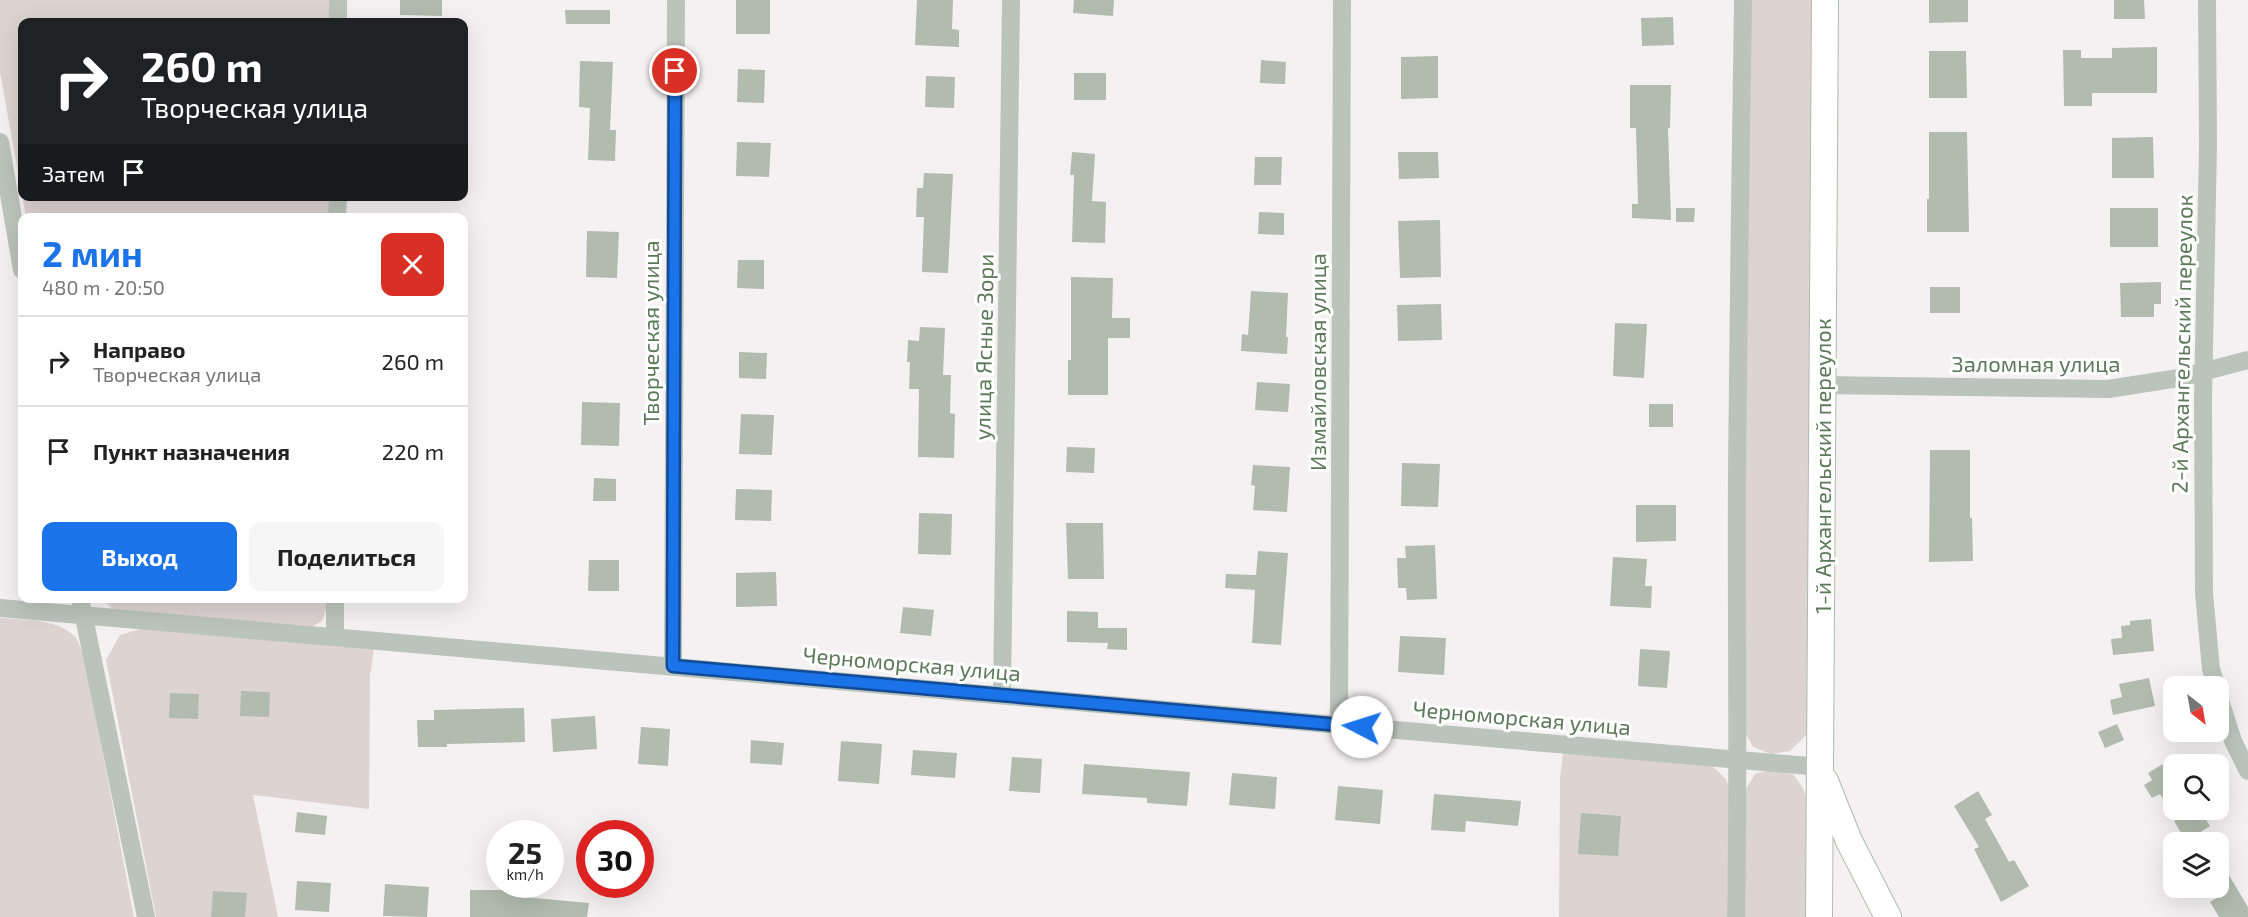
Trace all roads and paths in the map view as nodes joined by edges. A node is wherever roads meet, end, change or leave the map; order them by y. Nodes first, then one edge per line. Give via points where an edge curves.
1 (338, 0) edge
2 (676, 0) edge
3 (1011, 0) edge
4 (1342, 0) edge
5 (1743, 0) edge
6 (1825, 0) edge
7 (2207, 0) edge
8 (338, 18) edge
9 (0, 142) edge
10 (18, 247) edge
11 (2248, 360) edge
12 (2203, 372) junction
13 (1822, 385) junction
14 (335, 603) edge
15 (82, 607) edge
16 (0, 608) edge
17 (335, 637) junction
18 (673, 666) junction
19 (2213, 676) edge
20 (1002, 695) junction
21 (1339, 725) junction
22 (2229, 728) edge
23 (1738, 760) junction
24 (1820, 767) junction
25 (2248, 771) edge
26 (146, 917) edge
27 (1736, 917) edge
28 (1820, 917) edge
29 (1888, 917) edge

1 - 8 street
2 - 18 street, Творческая улица
3 - 20 street, улица Ясные Зори
4 - 21 street, Измайловская улица
5 - 23 street
6 - 13 street, 1-й Архангельский переулок
7 - 12 street, 2-й Архангельский переулок
9 - 10 street
11 - 12 street, Заломная улица
12 - 13 street, Заломная улица via 2108,389
12 - 19 street, 2-й Архангельский переулок via 2204,593
13 - 24 street, 1-й Архангельский переулок
14 - 17 street
15 - 16 street, Черноморская улица
15 - 17 street, Черноморская улица
15 - 26 street
17 - 18 street, Черноморская улица
18 - 20 street, Черноморская улица
20 - 21 street, Черноморская улица
21 - 23 street, Черноморская улица
22 - 25 street
23 - 24 street, Черноморская улица
23 - 27 street
24 - 28 street
24 - 29 street, 1-й Архангельский переулок via 1849,841

